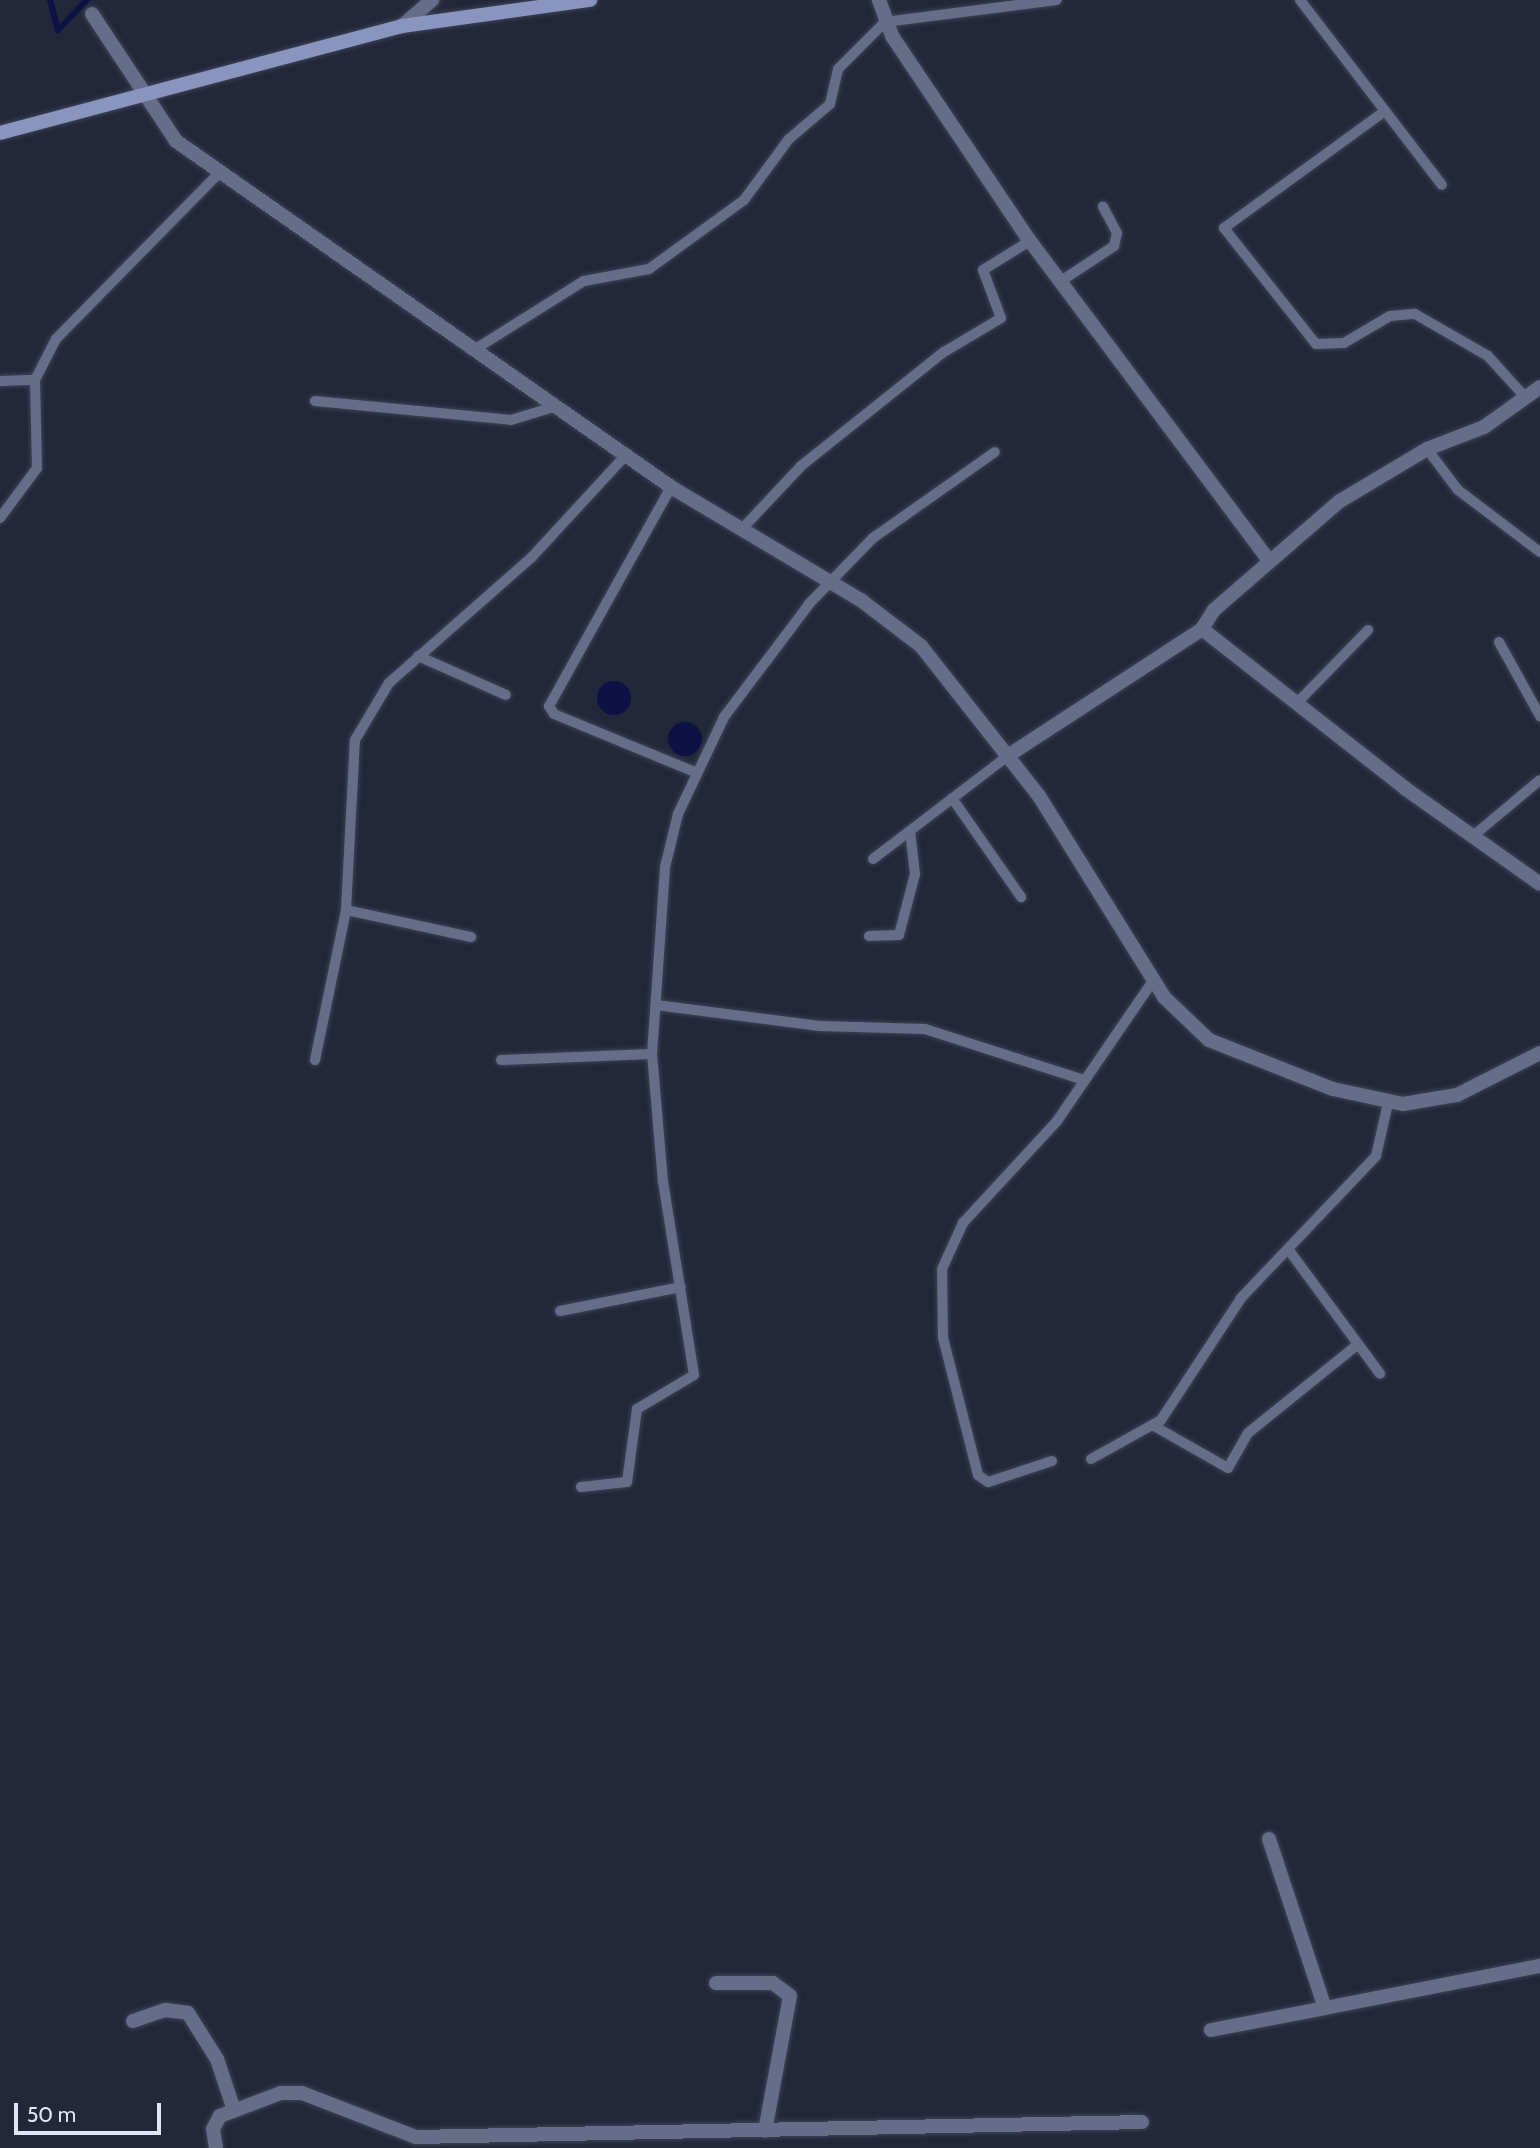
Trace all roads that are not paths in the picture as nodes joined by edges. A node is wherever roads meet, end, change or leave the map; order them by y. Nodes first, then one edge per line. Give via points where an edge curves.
1 (432, 0) edge
2 (590, 0) edge
3 (1057, 0) edge
4 (1300, 0) edge
5 (880, 4) edge
6 (92, 14) dead end
7 (885, 22) junction
8 (401, 26) junction
9 (147, 92) junction
10 (1385, 111) junction
11 (0, 133) edge
12 (220, 172) junction
13 (1442, 185) dead end
14 (1103, 207) dead end
15 (1030, 241) junction
16 (1061, 281) junction
17 (477, 348) junction
18 (35, 380) junction
19 (0, 381) edge
20 (1540, 387) edge
21 (1525, 397) junction
22 (315, 401) dead end
23 (557, 406) junction
24 (1427, 449) junction
25 (995, 452) dead end
26 (626, 454) junction
27 (671, 487) junction
28 (0, 518) edge
29 (740, 530) junction
30 (1540, 552) edge
31 (1269, 560) junction
32 (830, 582) junction
33 (1202, 629) junction
34 (1368, 630) dead end
35 (1499, 642) dead end
36 (418, 656) junction
37 (506, 695) dead end
38 (1297, 703) junction
39 (1540, 716) edge
40 (1009, 755) junction
41 (695, 772) junction
42 (1540, 780) edge
43 (952, 798) junction
44 (910, 831) junction
45 (1473, 836) junction
46 (873, 859) dead end
47 (1540, 884) edge
48 (1021, 897) dead end
49 (345, 910) junction
50 (869, 936) dead end
51 (471, 937) dead end
52 (1153, 981) junction
53 (656, 1005) junction
54 (1540, 1053) edge
55 (652, 1054) junction
56 (314, 1060) dead end
57 (501, 1060) dead end
58 (1084, 1080) junction
59 (1388, 1103) junction
60 (1288, 1249) junction
61 (681, 1287) junction
62 (560, 1311) dead end
63 (1357, 1345) junction
64 (1380, 1374) dead end
65 (1154, 1426) junction
66 (1091, 1459) dead end
67 (1052, 1461) dead end
68 (581, 1487) dead end
69 (1269, 1839) dead end
70 (1540, 1966) edge
71 (716, 1983) dead end
72 (1325, 2008) junction
73 (133, 2021) dead end
74 (1211, 2030) dead end
75 (234, 2110) junction
76 (1142, 2122) dead end
77 (765, 2131) junction
78 (216, 2148) edge

1 - 8 street
2 - 8 street
3 - 7 lane
4 - 10 lane
5 - 7 street
6 - 9 street
7 - 15 street
7 - 17 lane via 838,69 830,104 789,139 744,200 649,269 584,281
8 - 9 street
9 - 11 street
9 - 12 street via 160,124
10 - 13 lane
10 - 21 lane via 1224,228 1316,344 1344,343 1390,316 1415,314 1488,356
12 - 17 street
12 - 18 lane via 56,339
14 - 16 lane via 1117,233 1114,246
15 - 16 street
15 - 29 lane via 984,270 1001,318 944,352 800,466
16 - 31 street
17 - 23 street
18 - 19 lane
18 - 28 lane via 37,468
20 - 21 street
21 - 24 street via 1484,427
22 - 23 lane via 511,421
23 - 26 street
24 - 30 lane via 1458,490
24 - 31 street via 1339,500
25 - 32 lane via 873,538
26 - 27 street
26 - 36 lane via 531,558
27 - 29 street
27 - 41 lane via 548,706 554,714
29 - 32 street
31 - 33 street
32 - 40 street via 920,646
32 - 41 lane via 768,653
33 - 38 street
33 - 40 street
34 - 38 lane
35 - 39 lane
36 - 37 lane
36 - 49 lane via 379,697 355,740
38 - 45 street
40 - 43 lane
40 - 52 street
41 - 53 lane via 665,867
42 - 45 lane
43 - 44 lane
43 - 48 lane
44 - 46 lane
44 - 50 lane via 915,874 899,935
45 - 47 street
49 - 51 lane
49 - 56 lane
52 - 58 lane
52 - 59 street via 1184,1021 1221,1048
53 - 55 lane
53 - 58 lane via 820,1026 926,1029
54 - 59 street via 1457,1095
55 - 57 lane
55 - 61 lane via 663,1182
58 - 67 lane via 1056,1121 963,1223 943,1269 939,1298 980,1479
59 - 60 lane via 1376,1156
60 - 63 lane
60 - 65 lane via 1241,1298
61 - 62 lane
61 - 68 lane via 690,1383 637,1409 627,1482
63 - 64 lane
63 - 65 lane via 1248,1433 1228,1468
65 - 66 lane
69 - 72 street
70 - 72 street
71 - 77 street via 773,1983 790,1996
72 - 74 street
73 - 75 street via 165,2010 188,2013 217,2059
75 - 77 street via 281,2093 302,2093 416,2137
75 - 78 street via 212,2129
76 - 77 street

